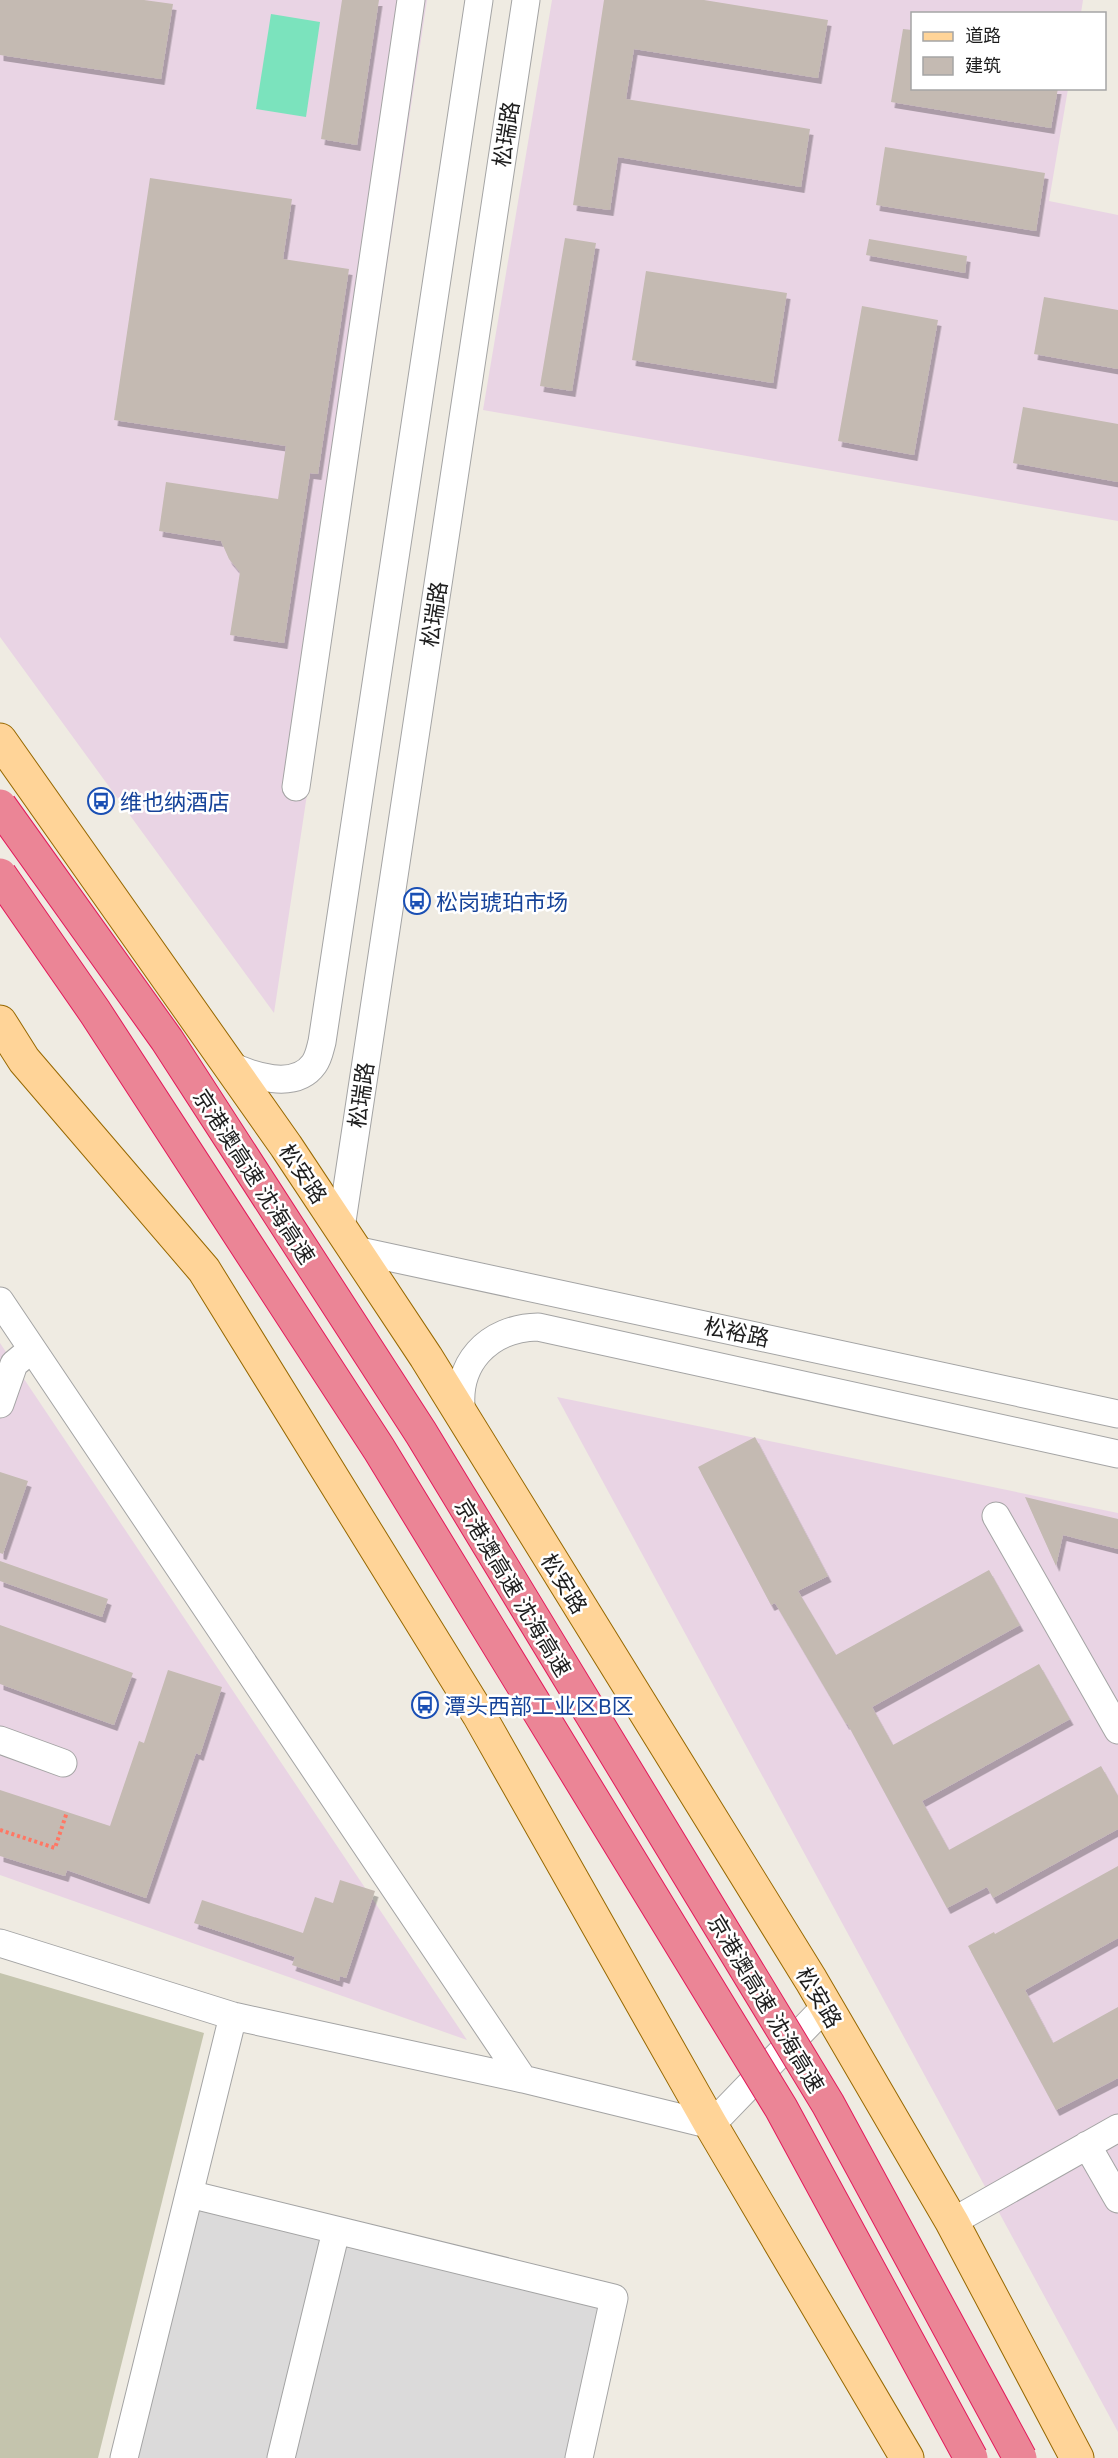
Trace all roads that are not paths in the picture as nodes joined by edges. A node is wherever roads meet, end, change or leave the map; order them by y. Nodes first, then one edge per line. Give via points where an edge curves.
1 (411, 0) edge
2 (479, 0) edge
3 (526, 0) edge
4 (0, 740) edge
5 (296, 787) dead end
6 (0, 806) edge
7 (0, 875) edge
8 (0, 1022) edge
9 (228, 1064) junction
10 (348, 1239) junction
11 (0, 1301) edge
12 (32, 1349) junction
13 (0, 1404) edge
14 (1118, 1414) edge
15 (462, 1415) junction
16 (1118, 1454) edge
17 (996, 1516) dead end
18 (1118, 1730) edge
19 (0, 1740) edge
20 (63, 1763) dead end
21 (0, 1943) edge
22 (826, 2006) junction
23 (233, 2016) junction
24 (523, 2079) junction
25 (711, 2125) junction
26 (1118, 2128) edge
27 (1087, 2145) junction
28 (189, 2194) junction
29 (1118, 2199) edge
30 (952, 2222) junction
31 (336, 2231) junction
32 (124, 2458) edge
33 (281, 2458) edge
34 (579, 2458) edge
35 (907, 2458) edge
36 (971, 2458) edge
37 (1020, 2458) edge
38 (1077, 2458) edge

1 - 5 street
2 - 9 street, 松瑞路 via 320,1049 314,1064 298,1076 248,1074
3 - 10 street, 松瑞路
4 - 9 main road, 松安路
6 - 37 highway, 京港澳高速 沈海高速, bridge via 167,1040 421,1432 828,2104
7 - 36 highway, 京港澳高速 沈海高速, bridge via 95,1012 379,1449 781,2108
8 - 25 main road via 24,1060 204,1270 479,1715
9 - 10 main road, 松安路
10 - 14 street, 松裕路
10 - 15 main road, 松安路
11 - 12 street
12 - 13 street via 14,1364
12 - 24 street
15 - 16 street, 松裕路 via 462,1385 471,1362 485,1344 508,1331 538,1328
15 - 22 main road, 松安路
17 - 18 street
19 - 20 street
21 - 23 street
22 - 25 street
22 - 30 main road, 松安路
23 - 24 street
23 - 28 street
24 - 25 street
25 - 35 main road
26 - 27 street
27 - 29 street
27 - 30 street
28 - 31 street
28 - 32 street
30 - 38 main road, 松安路
31 - 33 street
31 - 34 street via 614,2298

